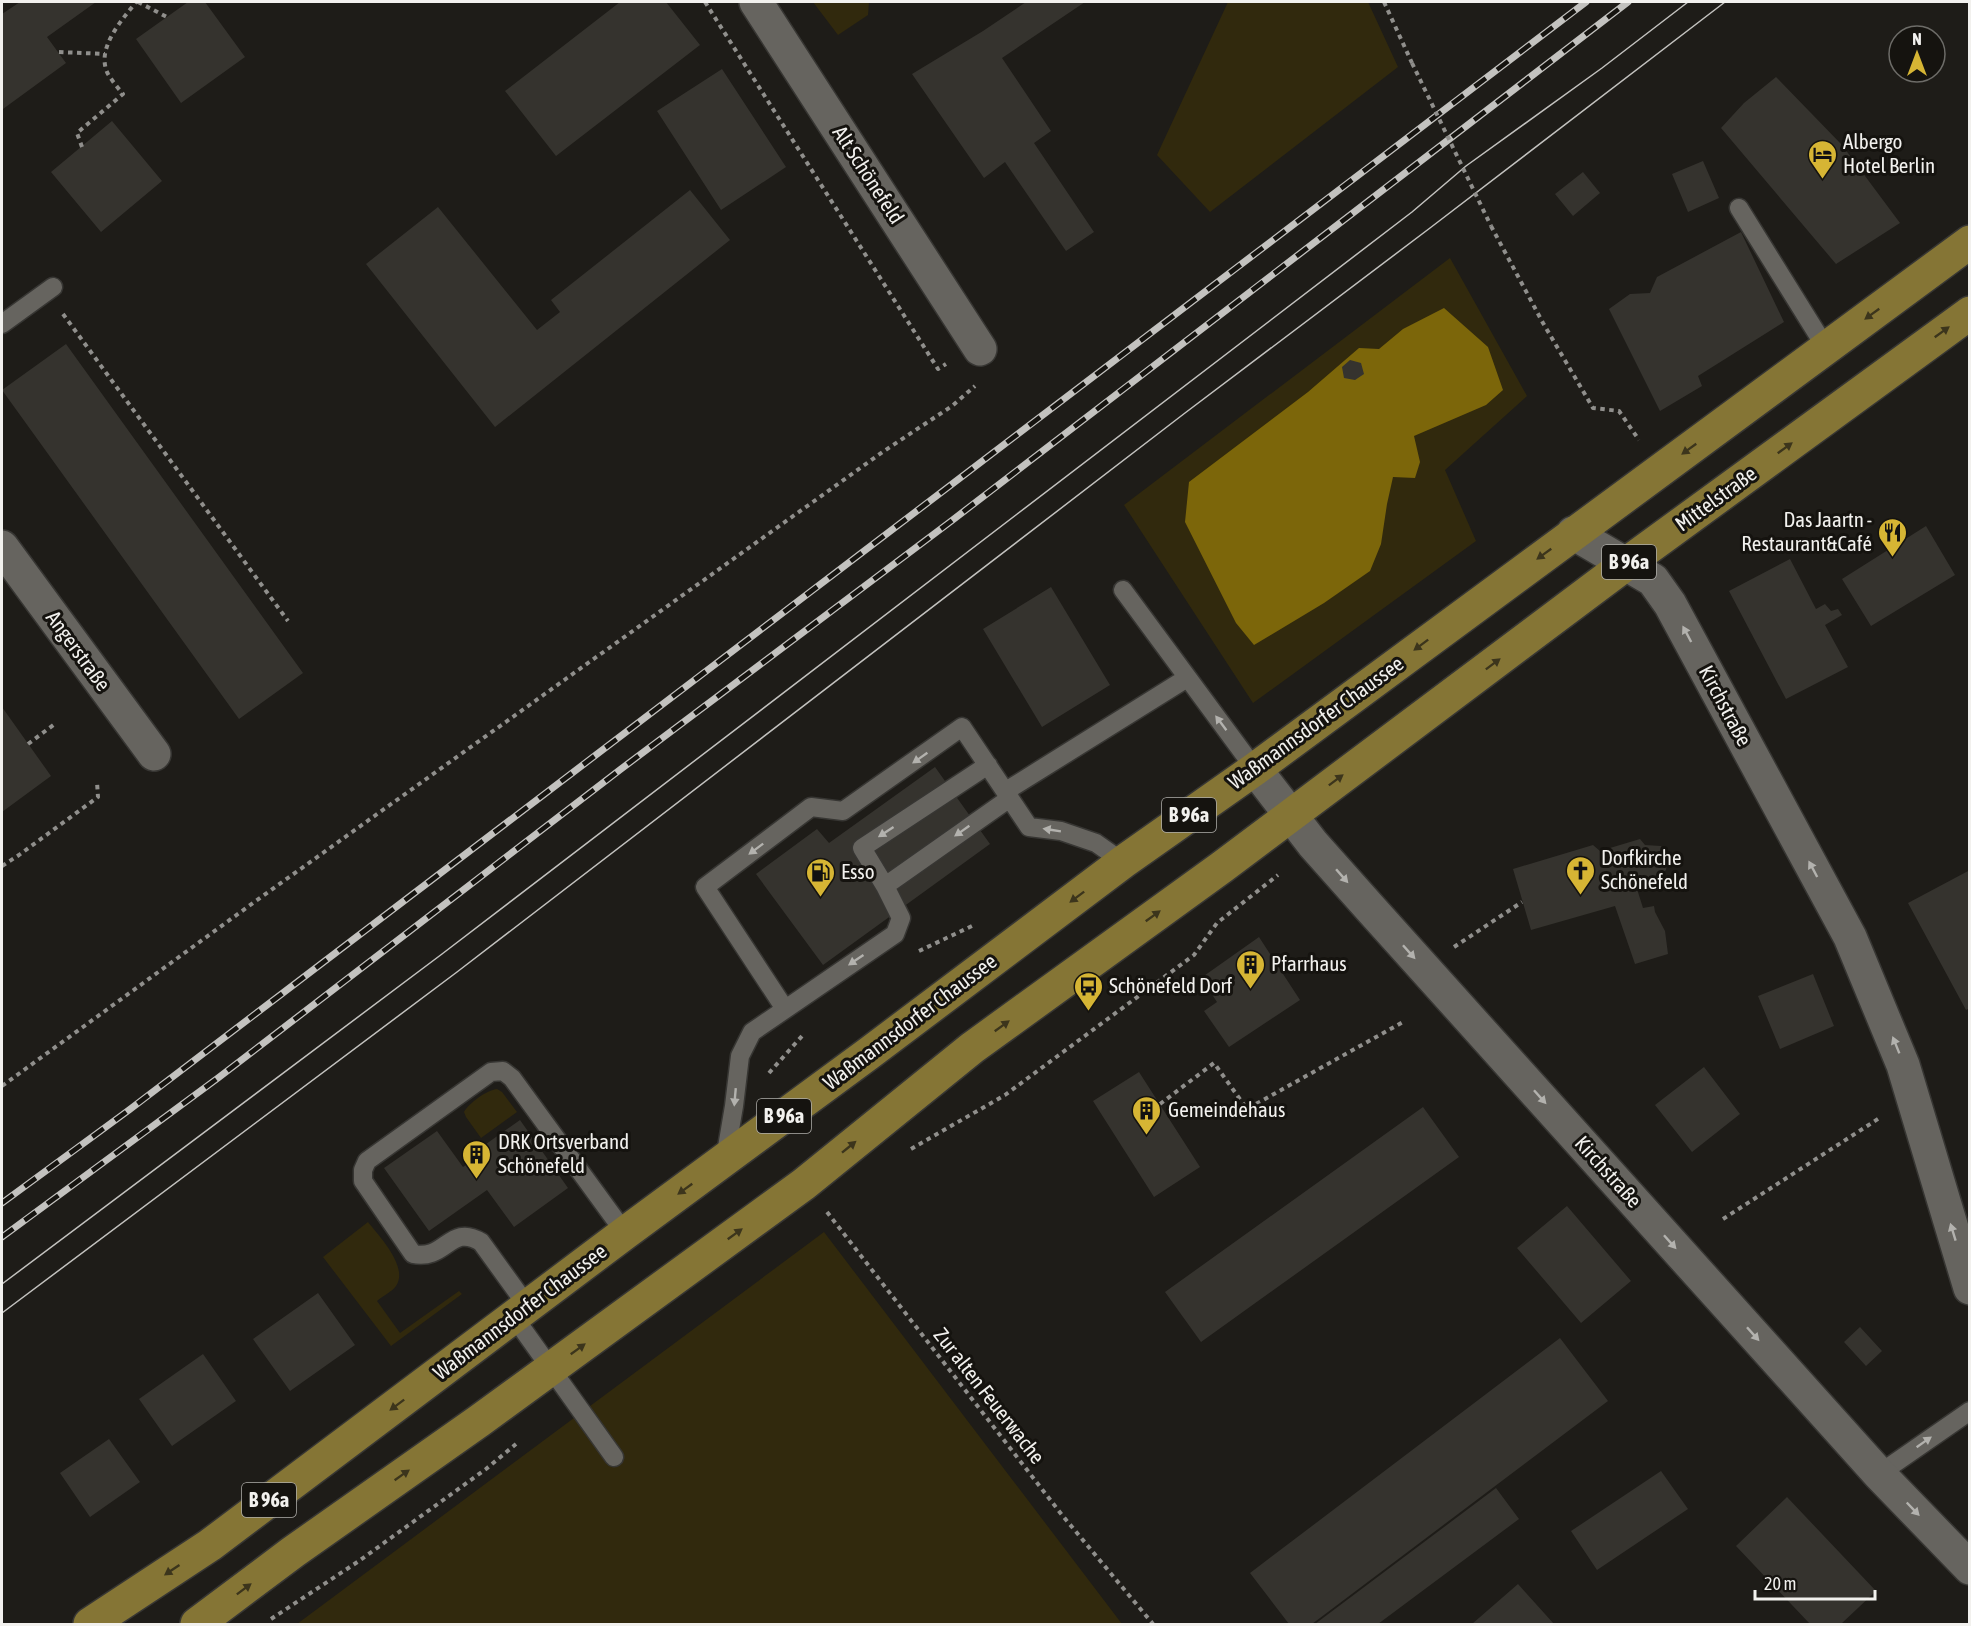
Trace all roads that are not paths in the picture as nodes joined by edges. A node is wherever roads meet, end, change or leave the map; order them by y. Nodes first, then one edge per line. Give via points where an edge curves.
1 (756, 2) edge
2 (1739, 208) dead end
3 (1970, 242) edge
4 (50, 289) road end
5 (1970, 313) edge
6 (2, 324) edge
7 (979, 346) road end
8 (1826, 348) junction
9 (1573, 533) junction
10 (2, 547) edge
11 (1626, 564) junction
12 (1123, 590) dead end
13 (1187, 678) junction
14 (154, 754) dead end
15 (988, 765) junction
16 (1255, 769) junction
17 (1008, 795) junction
18 (1289, 815) junction
19 (1124, 862) junction
20 (885, 886) junction
21 (785, 1009) junction
22 (724, 1160) junction
23 (626, 1233) junction
24 (1970, 1288) edge
25 (521, 1312) junction
26 (551, 1369) junction
27 (1970, 1411) edge
28 (614, 1457) dead end
29 (1880, 1474) junction
30 (1970, 1568) edge
31 (90, 1624) edge
32 (197, 1624) edge

1 - 7 street, Alt Schönefeld
2 - 8 lane
3 -> 8 main road, B 96a
4 - 6 lane
11 -> 5 main road, Mittelstraße / B 96a
8 -> 9 main road, Waßmannsdorfer Chaussee / B 96a
9 - 11 street, Kirchstraße
9 -> 16 main road, Waßmannsdorfer Chaussee / B 96a
10 - 14 street, Angerstraße
18 -> 11 main road, Mittelstraße / B 96a
24 -> 11 street, Kirchstraße via 1903,1065 1850,937 1670,604 1653,580
12 - 13 lane
16 -> 13 lane
13 - 17 lane
15 - 17 lane
15 -> 20 lane via 862,848
15 -> 21 lane via 963,727 843,811 811,807 705,887
16 - 18 street, Kirchstraße
16 - 19 main road, Waßmannsdorfer Chaussee / B 96a
19 -> 17 lane via 1096,843 1061,831 1029,826
17 -> 20 lane
26 -> 18 main road, B 96a via 804,1184 972,1048
18 -> 29 street, Kirchstraße
19 -> 22 main road, Waßmannsdorfer Chaussee / B 96a
20 -> 21 lane via 901,918 895,934
21 -> 22 lane via 752,1032 740,1056
22 -> 23 main road, Waßmannsdorfer Chaussee / B 96a
23 - 25 main road, Waßmannsdorfer Chaussee / B 96a
23 - 25 lane via 503,1071 491,1072 367,1161 363,1181 413,1254 434,1253 458,1237 471,1236 481,1242
25 - 26 lane
25 -> 31 main road, Waßmannsdorfer Chaussee / B 96a via 210,1545
26 - 28 lane
32 -> 26 main road, B 96a
29 -> 27 lane
29 -> 30 street, Kirchstraße

